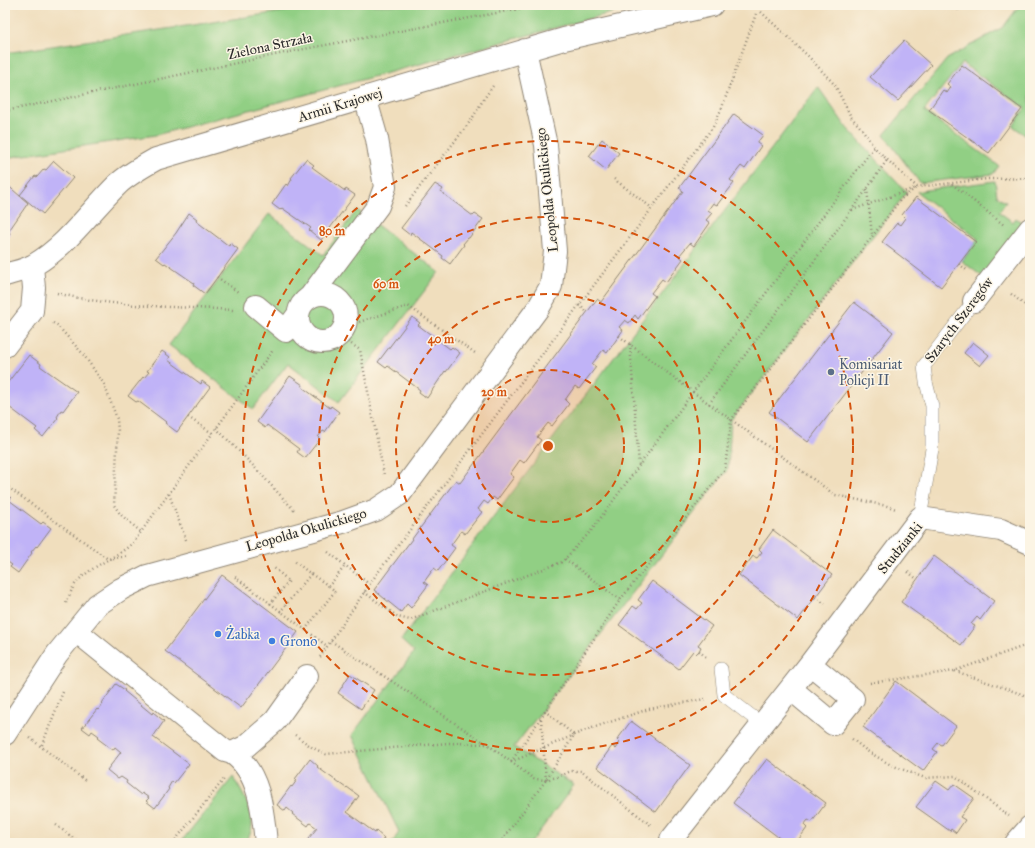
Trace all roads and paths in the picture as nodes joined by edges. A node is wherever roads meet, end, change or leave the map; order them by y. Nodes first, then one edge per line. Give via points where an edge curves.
1 (539, 5) edge
2 (712, 5) edge
3 (761, 12) dead end
4 (756, 14) dead end
5 (525, 50) junction
6 (496, 82) dead end
7 (365, 97) junction
8 (5, 111) edge
9 (874, 147) junction
10 (887, 160) junction
11 (1030, 178) edge
12 (614, 179) dead end
13 (951, 183) junction
14 (917, 187) junction
15 (867, 189) junction
16 (383, 194) junction
17 (868, 204) junction
18 (652, 208) junction
19 (852, 210) junction
20 (1026, 234) edge
21 (872, 236) junction
22 (32, 266) junction
23 (5, 275) edge
24 (55, 293) dead end
25 (310, 297) junction
26 (974, 301) joint
27 (579, 305) junction
28 (260, 309) joint
29 (32, 311) junction
30 (588, 312) dead end
31 (292, 323) junction
32 (341, 331) junction
33 (619, 336) dead end
34 (630, 344) junction
35 (5, 346) edge
36 (477, 354) dead end
37 (5, 374) edge
38 (11, 379) dead end
39 (693, 392) junction
40 (710, 404) junction
41 (188, 417) dead end
42 (731, 420) junction
43 (216, 428) junction
44 (212, 434) junction
45 (640, 465) junction
46 (385, 482) dead end
47 (5, 485) edge
48 (168, 494) junction
49 (298, 515) dead end
50 (920, 518) junction
51 (141, 532) junction
52 (188, 543) dead end
53 (1030, 543) edge
54 (134, 556) dead end
55 (108, 559) junction
56 (565, 559) junction
57 (298, 565) dead end
58 (272, 566) dead end
59 (346, 566) dead end
60 (311, 574) junction
61 (356, 574) dead end
62 (234, 576) dead end
63 (369, 584) junction
64 (329, 586) junction
65 (364, 592) junction
66 (620, 600) junction
67 (270, 604) junction
68 (63, 609) dead end
69 (280, 612) junction
70 (305, 630) junction
71 (76, 631) junction
72 (1030, 644) edge
73 (327, 646) dead end
74 (810, 664) junction
75 (721, 669) dead end
76 (954, 671) junction
77 (307, 676) dead end
78 (840, 688) junction
79 (791, 689) junction
80 (724, 696) junction
81 (1030, 697) edge
82 (545, 711) junction
83 (541, 718) junction
84 (275, 721) junction
85 (833, 724) junction
86 (762, 725) junction
87 (8, 729) edge
88 (574, 735) junction
89 (487, 744) junction
90 (543, 748) junction
91 (236, 756) junction
92 (511, 762) junction
93 (546, 780) junction
94 (87, 782) dead end
95 (56, 825) dead end
96 (1024, 833) edge
97 (670, 840) joint
98 (80, 843) edge
99 (172, 843) edge
100 (266, 843) edge
101 (500, 843) edge

1 - 8 path, Zielona Strzała via 299,50
2 - 5 street, Armii Krajowej
3 - 9 path via 836,85 851,118
4 - 18 path via 713,127
5 - 7 street, Armii Krajowej
5 - 71 street, Leopolda Okulickiego via 546,145 555,251 551,286 539,307 400,494 376,510 343,522 147,576 97,605
6 - 16 path via 472,119 403,208
7 - 16 street via 377,139 385,187
7 - 22 street, Armii Krajowej via 156,159 118,184 68,238
9 - 10 path
9 - 39 path
10 - 14 path
10 - 15 path
11 - 13 path
12 - 18 path
13 - 14 path
13 - 20 path
14 - 17 path
14 - 21 path via 901,199
15 - 17 path
15 - 19 path
16 - 25 street via 378,206
17 - 19 path
17 - 21 path
18 - 27 path
19 - 40 path
20 - 26 street, Szarych Szeregów
21 - 42 path
22 - 23 street, Armii Krajowej
22 - 29 street
24 - 28 path via 81,299 143,306
25 - 31 street via 304,302
25 - 32 street via 326,294 340,302 346,318
26 - 50 lane, Szarych Szeregów via 924,366 932,406 932,449
27 - 30 path
27 - 63 path
28 - 31 street
29 - 35 street
29 - 51 path via 57,325 104,384 117,419 118,431 114,505 120,514
31 - 32 street via 298,323 306,337 312,341 328,342
31 - 43 path
32 - 36 path via 408,306
32 - 46 path via 360,350
33 - 34 path
34 - 39 path
34 - 45 path
37 - 38 path
39 - 40 path
39 - 45 path
40 - 42 path
41 - 44 path
42 - 50 path via 836,495 888,506
42 - 66 path via 725,469
43 - 44 path
43 - 49 path
44 - 48 path
45 - 56 path via 591,531
47 - 55 path
48 - 51 path
48 - 52 path
50 - 53 street, Studzianki via 1001,530
50 - 74 street, Studzianki
51 - 55 path via 125,550
54 - 55 path
55 - 68 path via 76,584
56 - 65 path via 410,620 398,617
56 - 66 path
57 - 60 path
58 - 67 path via 289,581
59 - 64 path
60 - 64 path
60 - 69 path
61 - 63 path
62 - 67 path
63 - 65 path
64 - 70 path via 335,591
65 - 89 path via 331,641
66 - 82 path
67 - 69 path
69 - 70 path
70 - 73 path
71 - 87 street, Leopolda Okulickiego
71 - 91 street via 225,751
72 - 76 path
74 - 78 street
74 - 79 street, Studzianki
75 - 80 lane
76 - 78 path
76 - 81 path
77 - 84 street
78 - 85 street via 853,699
79 - 85 street
79 - 86 street, Studzianki
80 - 86 lane
80 - 88 path via 649,709
82 - 83 path
82 - 88 path
83 - 90 path
83 - 92 path
84 - 89 path via 313,748 326,754 448,743
84 - 91 street
85 - 96 path via 891,765 925,778 955,776
86 - 97 street, Studzianki
87 - 94 path via 42,745
88 - 90 path
88 - 93 path
89 - 92 path
90 - 92 path
90 - 93 path
91 - 99 path
91 - 100 street via 248,768 258,794
92 - 93 path via 534,779
93 - 97 path via 571,771 581,771
93 - 101 path
95 - 98 path

